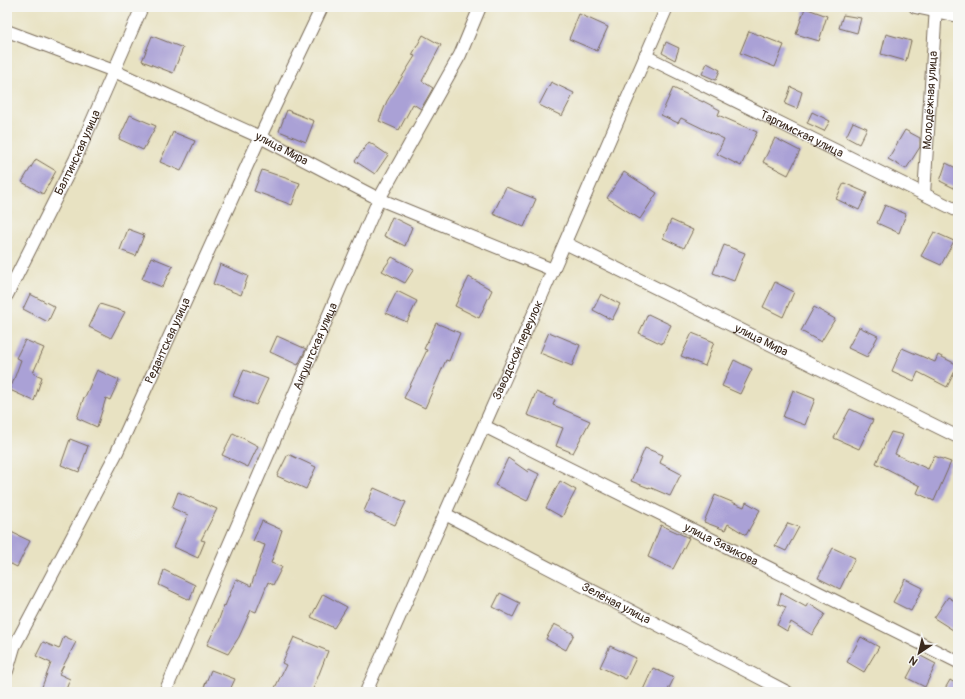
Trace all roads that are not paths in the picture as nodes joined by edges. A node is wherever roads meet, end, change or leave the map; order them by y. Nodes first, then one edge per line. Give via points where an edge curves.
1 (142, 7) edge
2 (322, 7) edge
3 (480, 7) edge
4 (666, 7) edge
5 (915, 7) edge
6 (936, 9) edge
7 (958, 16) edge
8 (7, 31) edge
9 (645, 56) junction
10 (114, 71) junction
11 (260, 137) junction
12 (924, 194) junction
13 (379, 199) junction
14 (958, 211) edge
15 (565, 243) junction
16 (554, 270) junction
17 (7, 295) edge
18 (484, 426) junction
19 (958, 437) edge
20 (445, 514) junction
21 (958, 662) edge
22 (7, 671) edge
23 (165, 692) edge
24 (366, 692) edge
25 (787, 692) edge

1 - 10 street, Балтинская улица
2 - 11 street, Редантская улица
3 - 13 street, Ангуштская улица via 460,55
4 - 9 street, Заводской переулок
5 - 6 street
6 - 7 street
6 - 12 street, Молодёжная улица
8 - 10 street, улица Мира
9 - 12 street, Таргимская улица
9 - 15 street, Заводской переулок
10 - 11 street, улица Мира
10 - 17 street, Балтинская улица via 75,160
11 - 13 street, улица Мира
11 - 22 street, Редантская улица via 117,452 14,647
12 - 14 street, Таргимская улица
13 - 16 street, улица Мира
13 - 23 street, Ангуштская улица
15 - 16 street, Заводской переулок
15 - 19 street, улица Мира
16 - 18 street, Заводской переулок
18 - 20 street, Заводской переулок
18 - 21 street, улица Зязикова
20 - 24 street, Заводской переулок
20 - 25 street, Зелёная улица

